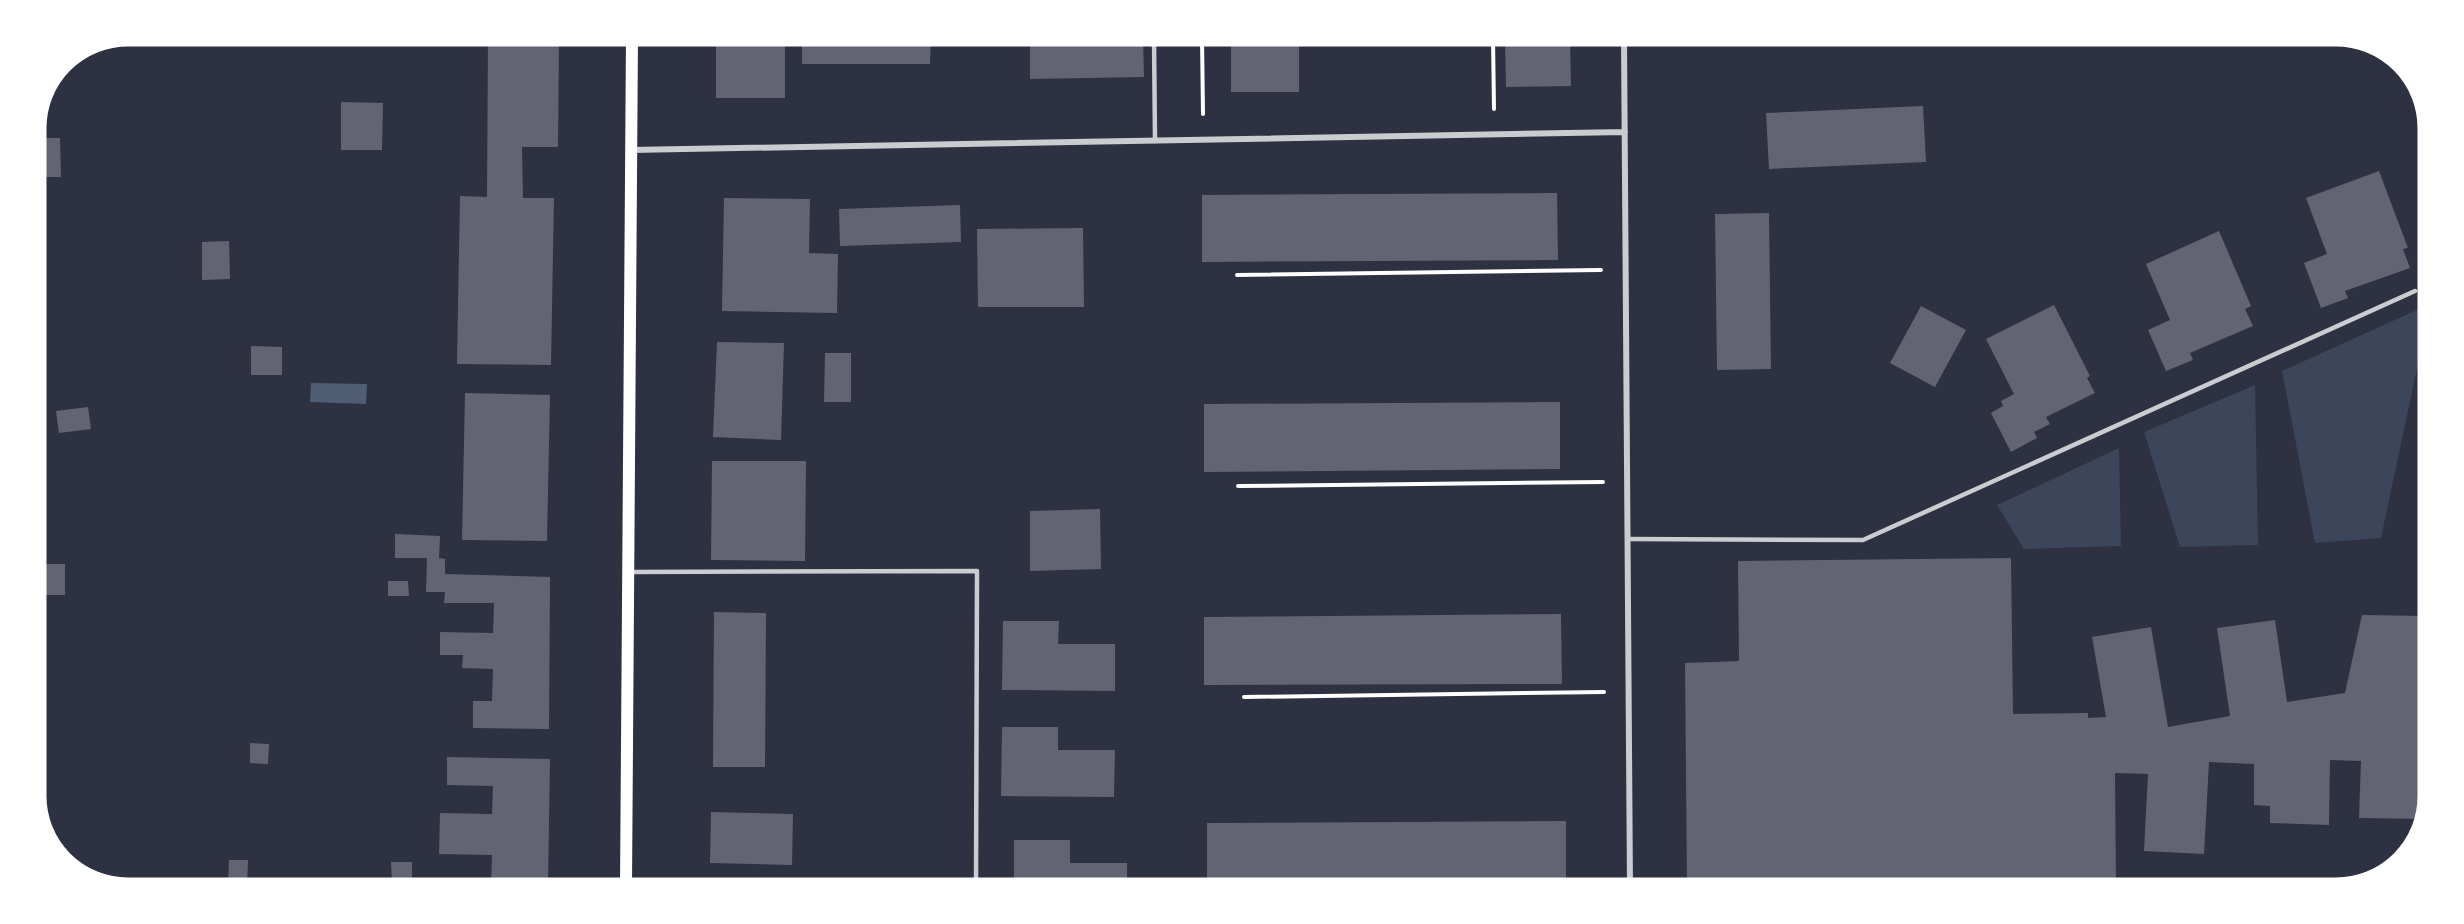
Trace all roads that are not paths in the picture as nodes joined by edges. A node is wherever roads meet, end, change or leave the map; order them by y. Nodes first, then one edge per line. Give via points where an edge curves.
1 (632, 45) edge
2 (1154, 45) edge
3 (1624, 45) edge
4 (1625, 132) junction
5 (1155, 141) junction
6 (631, 150) junction
7 (2415, 291) dead end
8 (1628, 539) junction
9 (630, 572) junction
10 (626, 879) edge
11 (976, 879) edge
12 (1630, 879) edge

1 - 6 main road
2 - 5 lane
3 - 4 street
4 - 5 street
4 - 8 street
5 - 6 street
6 - 9 main road
7 - 8 lane via 1863,540
8 - 12 street
9 - 10 main road
9 - 11 lane via 977,571

